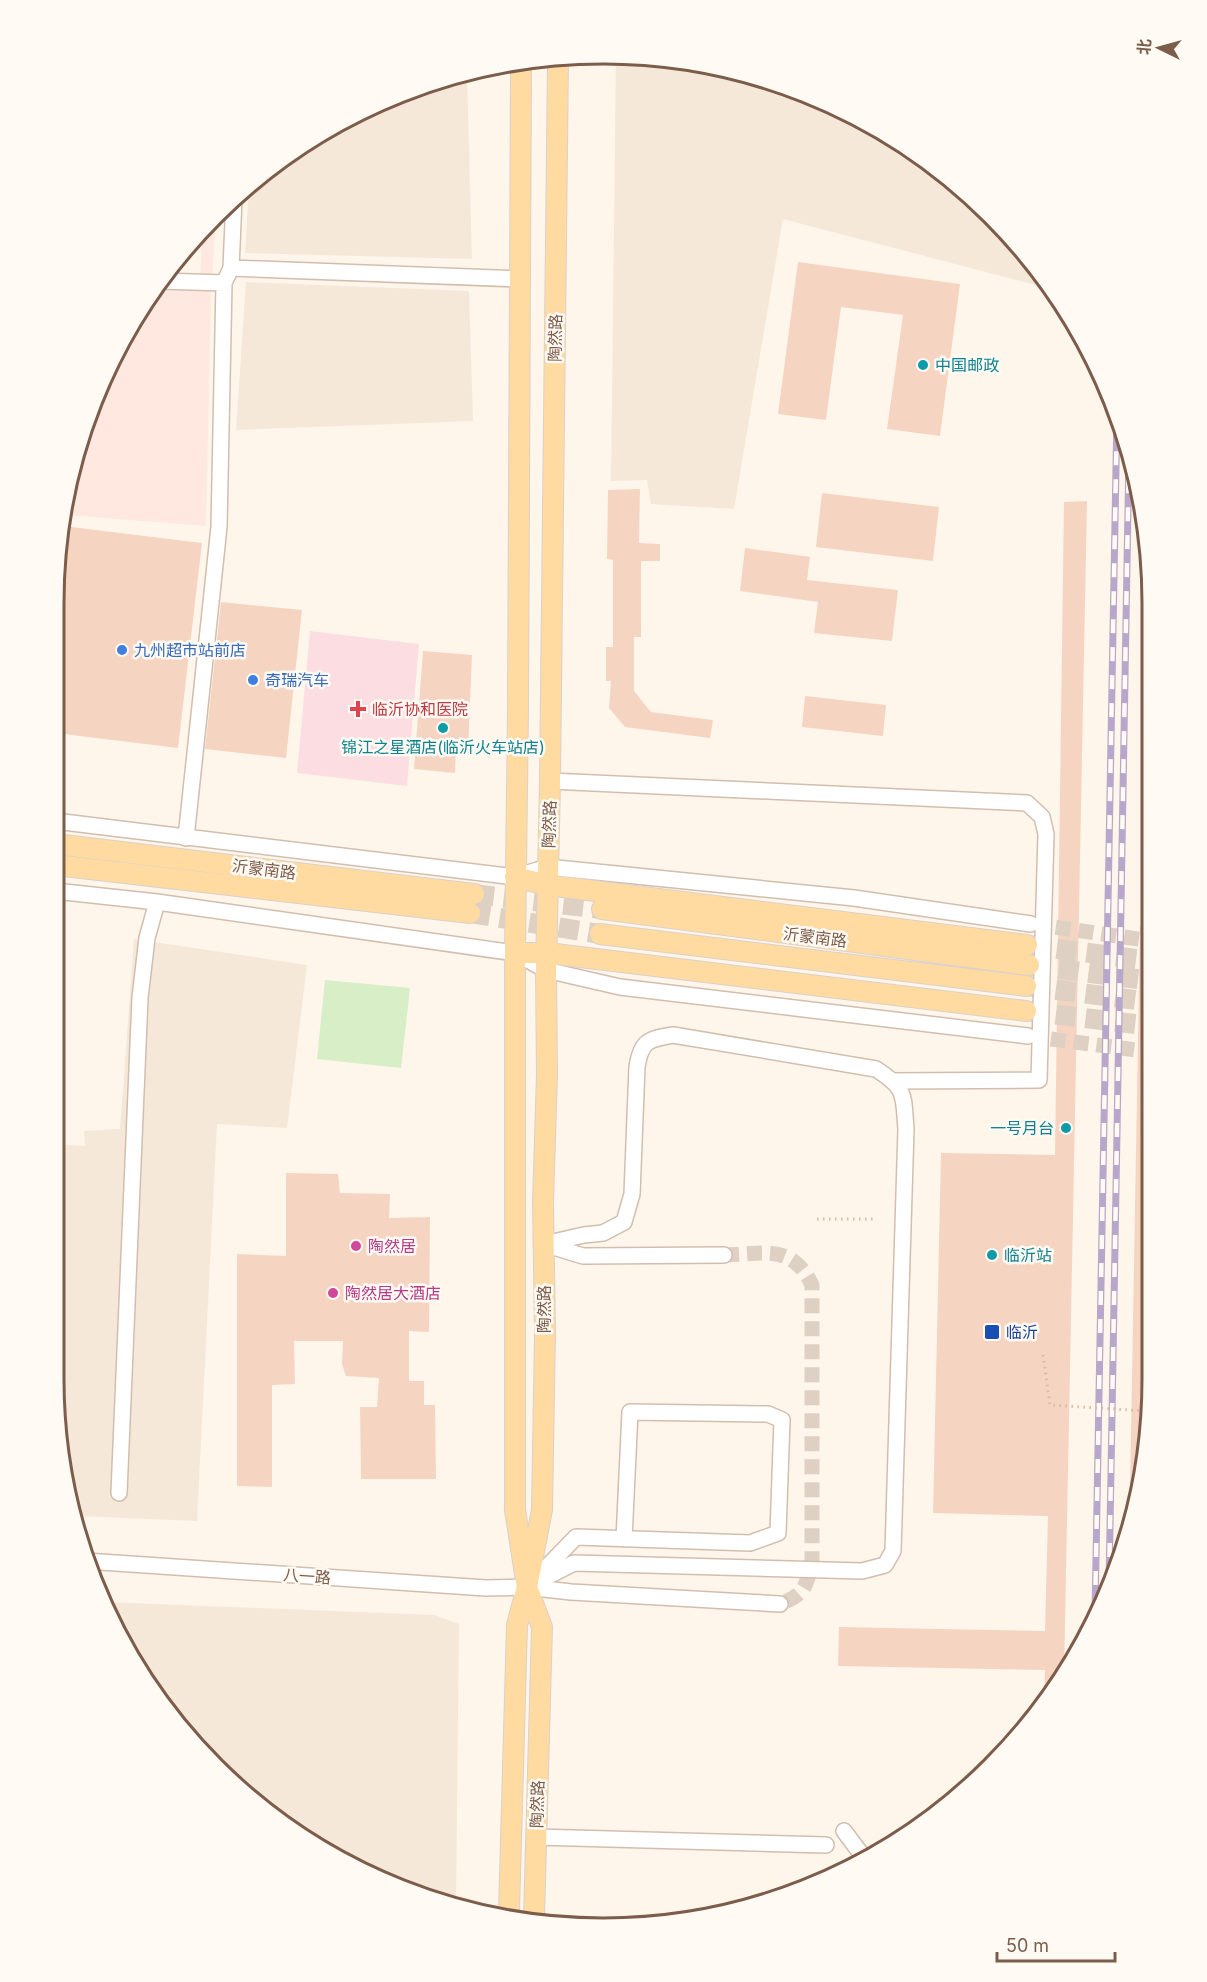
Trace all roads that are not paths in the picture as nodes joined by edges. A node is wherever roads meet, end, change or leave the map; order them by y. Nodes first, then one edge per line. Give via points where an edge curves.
1 (558, 67) edge
2 (521, 71) edge
3 (233, 211) edge
4 (231, 268) junction
5 (520, 279) junction
6 (171, 281) edge
7 (224, 283) junction
8 (550, 781) junction
9 (64, 822) edge
10 (186, 838) junction
11 (64, 845) edge
12 (64, 866) edge
13 (547, 876) junction
14 (515, 877) junction
15 (64, 892) edge
16 (474, 894) tunnel mouth
17 (157, 902) junction
18 (602, 909) tunnel mouth
19 (470, 913) tunnel mouth
20 (1031, 924) tunnel mouth
21 (600, 934) tunnel mouth
22 (515, 953) junction
23 (546, 962) junction
24 (1026, 986) tunnel mouth
25 (1026, 1011) tunnel mouth
26 (1028, 1036) tunnel mouth
27 (894, 1081) junction
28 (544, 1245) junction
29 (724, 1255) tunnel mouth
30 (119, 1493) dead end
31 (624, 1539) junction
32 (97, 1562) edge
33 (527, 1587) junction
34 (780, 1604) tunnel mouth
35 (844, 1831) dead end
36 (536, 1837) junction
37 (826, 1845) dead end
38 (860, 1852) edge
39 (509, 1909) edge
40 (534, 1913) edge

1 - 8 main road, 陶然路
2 - 5 main road, 陶然路
3 - 4 street
4 - 5 street
4 - 7 street
5 - 14 main road, 陶然路
6 - 7 street
7 - 10 street via 219,527
8 - 13 main road, 陶然路
8 - 27 street via 1027,803 1042,817 1046,834 1039,1080
9 - 10 street
10 - 14 street
11 - 16 main road, 沂蒙南路
12 - 19 main road, 沂蒙南路
13 - 14 main road
13 - 18 main road, 沂蒙南路 via 1028,955
13 - 20 street via 854,898
13 - 23 main road, 陶然路
14 - 22 main road, 陶然路
15 - 17 street
17 - 22 street
17 - 30 street via 147,938 140,998
21 - 24 main road, 沂蒙南路
22 - 23 main road
22 - 33 main road, 陶然路 via 515,1510
23 - 25 main road
23 - 26 street via 620,987
23 - 28 main road, 陶然路
27 - 28 street via 876,1070 673,1035 651,1039 640,1049 637,1067 632,1194 624,1222 603,1233
27 - 33 street via 903,1094 906,1129 893,1551 885,1565 862,1571 574,1563
28 - 29 street via 583,1256
28 - 33 main road, 陶然路 via 542,1510
31 - 31 street via 750,1543 778,1533 782,1420 768,1414 630,1413
31 - 33 street via 576,1538
32 - 33 street, 八一路 via 486,1588
33 - 34 street, 八一路
33 - 36 main road, 陶然路 via 542,1627
33 - 39 main road, 陶然路 via 517,1625
35 - 38 street
36 - 37 street
36 - 40 main road, 陶然路

